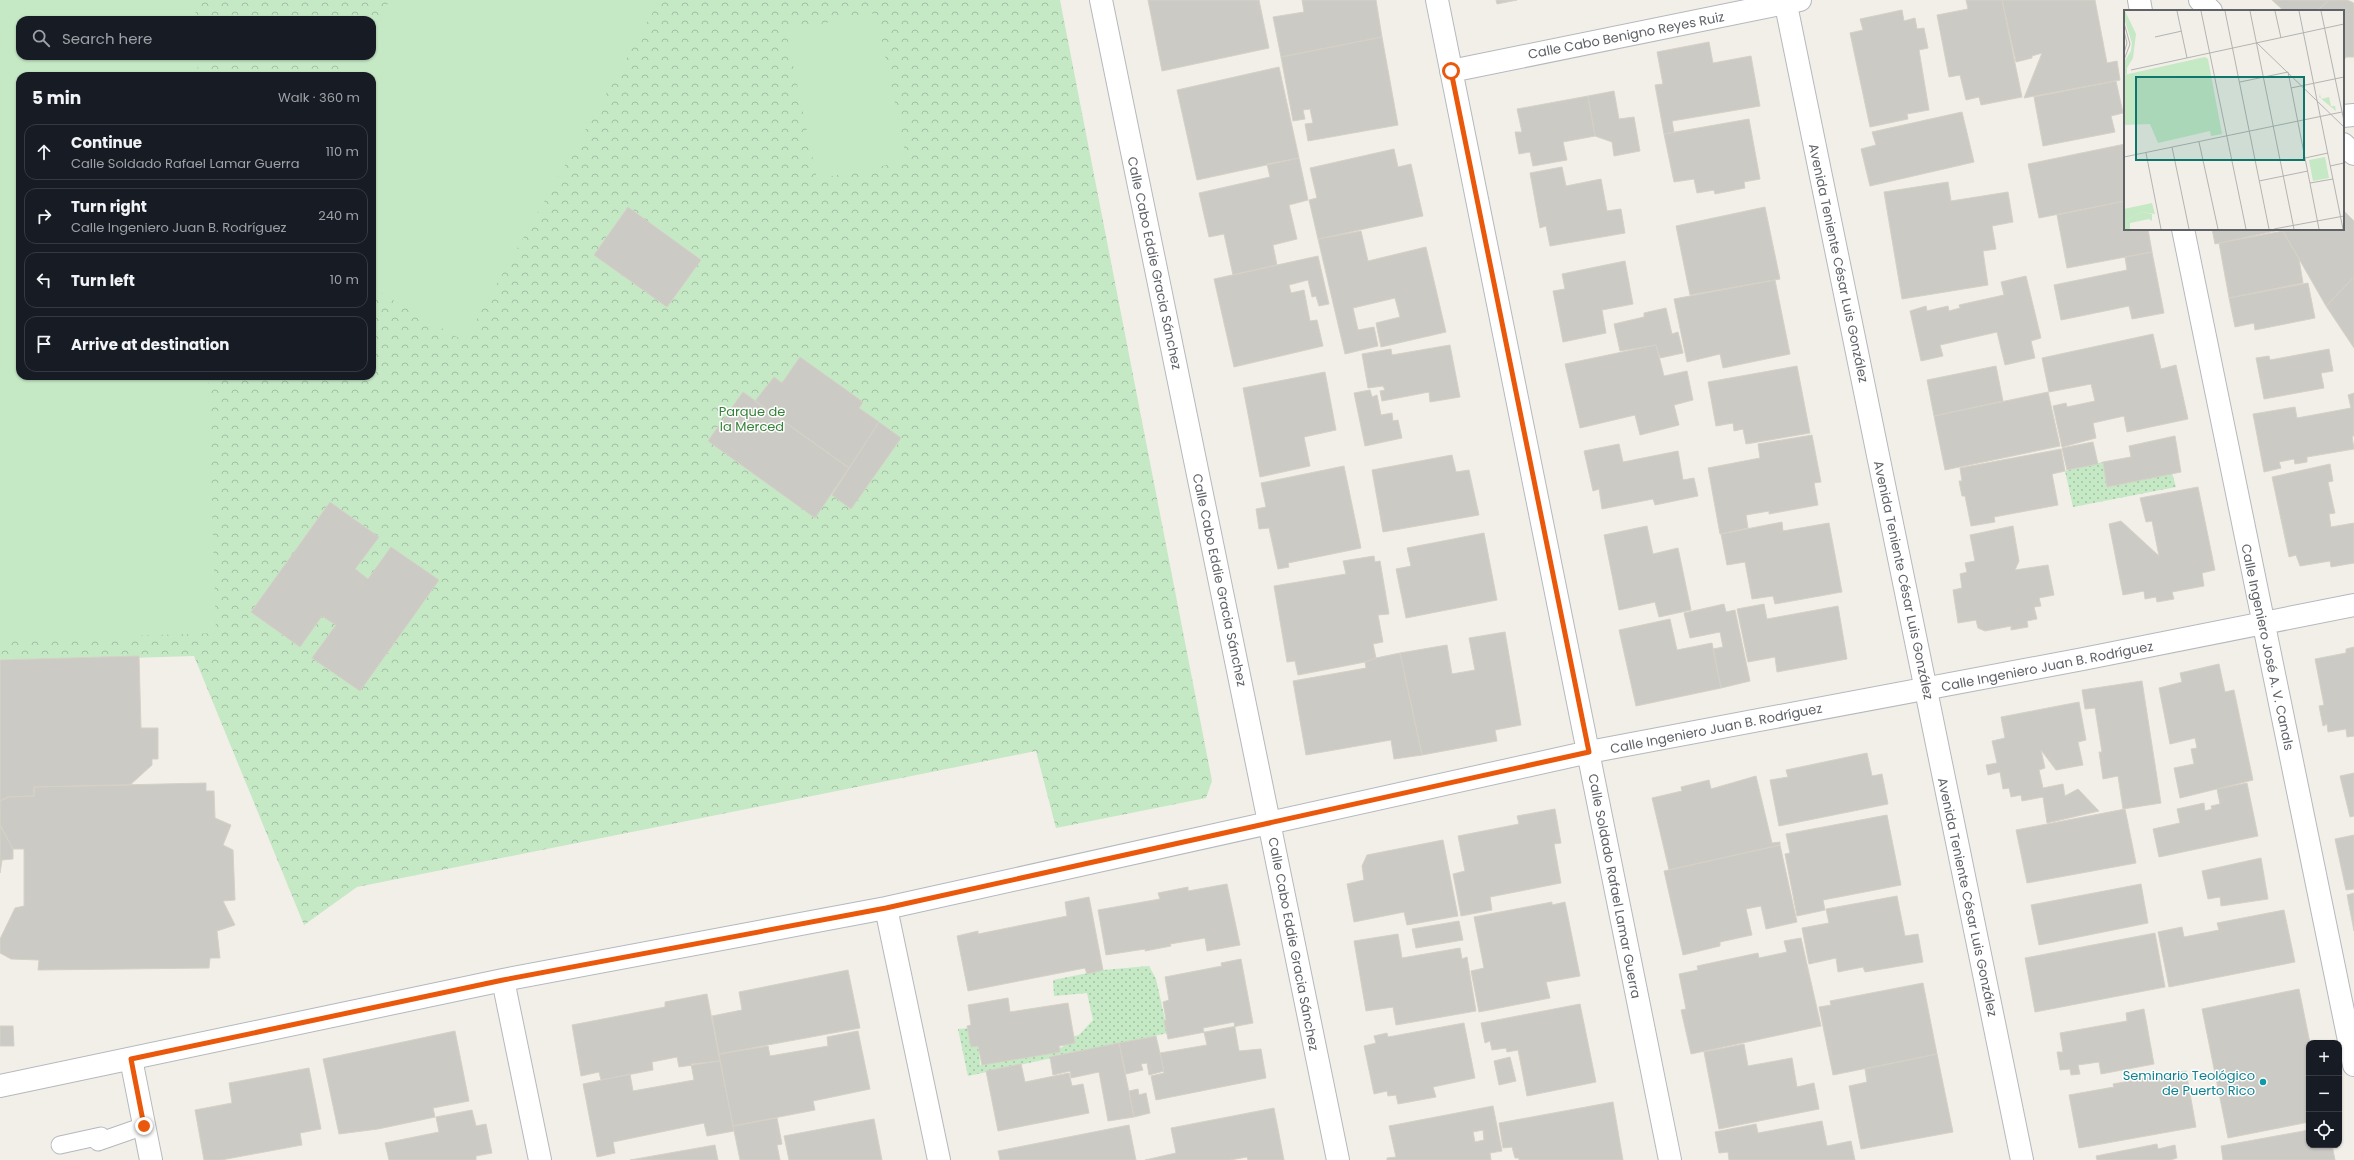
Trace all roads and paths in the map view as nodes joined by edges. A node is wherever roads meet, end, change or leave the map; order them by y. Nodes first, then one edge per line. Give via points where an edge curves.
1 (1101, 0) edge
2 (1437, 0) edge
3 (2139, 0) edge
4 (2200, 0) edge
5 (1790, 1) edge
6 (2141, 10) edge
7 (2210, 10) edge
8 (1451, 71) junction
9 (2354, 114) edge
10 (2344, 116) edge
11 (2344, 145) edge
12 (2354, 154) edge
13 (2183, 230) edge
14 (2354, 605) edge
15 (2264, 624) junction
16 (1926, 689) junction
17 (1589, 752) junction
18 (1270, 824) junction
19 (886, 908) junction
20 (503, 980) junction
21 (131, 1059) junction
22 (2354, 1065) edge
23 (0, 1086) edge
24 (144, 1126) junction
25 (60, 1145) dead end
26 (151, 1160) edge
27 (540, 1160) edge
28 (939, 1160) edge
29 (1338, 1160) edge
30 (1670, 1160) edge
31 (2022, 1160) edge

1 - 18 street, Calle Cabo Eddie Gracia Sánchez
2 - 8 street, Calle Soldado Rafael Lamar Guerra
3 - 6 street
4 - 7 street
5 - 8 street, Calle Cabo Benigno Reyes Ruiz
5 - 16 street, Avenida Teniente César Luis González
8 - 17 street, Calle Soldado Rafael Lamar Guerra
9 - 10 street
11 - 12 street
13 - 15 street, Calle Ingeniero José A. V. Canals
14 - 15 street, Calle Ingeniero Juan B. Rodríguez
15 - 16 street, Calle Ingeniero Juan B. Rodríguez
15 - 22 street, Calle Ingeniero José A. V. Canals
16 - 17 street, Calle Ingeniero Juan B. Rodríguez
16 - 31 street, Avenida Teniente César Luis González
17 - 18 street, Calle Ingeniero Juan B. Rodríguez
17 - 30 street, Calle Soldado Rafael Lamar Guerra
18 - 19 street, Calle Ingeniero Juan B. Rodríguez
18 - 29 street, Calle Cabo Eddie Gracia Sánchez
19 - 20 street, Calle Ingeniero Juan B. Rodríguez
19 - 28 street
20 - 21 street, Calle Ingeniero Juan B. Rodríguez
20 - 27 street
21 - 23 street, Calle Ingeniero Juan B. Rodríguez
21 - 24 street
24 - 25 lane via 98,1142 101,1136
24 - 26 street

